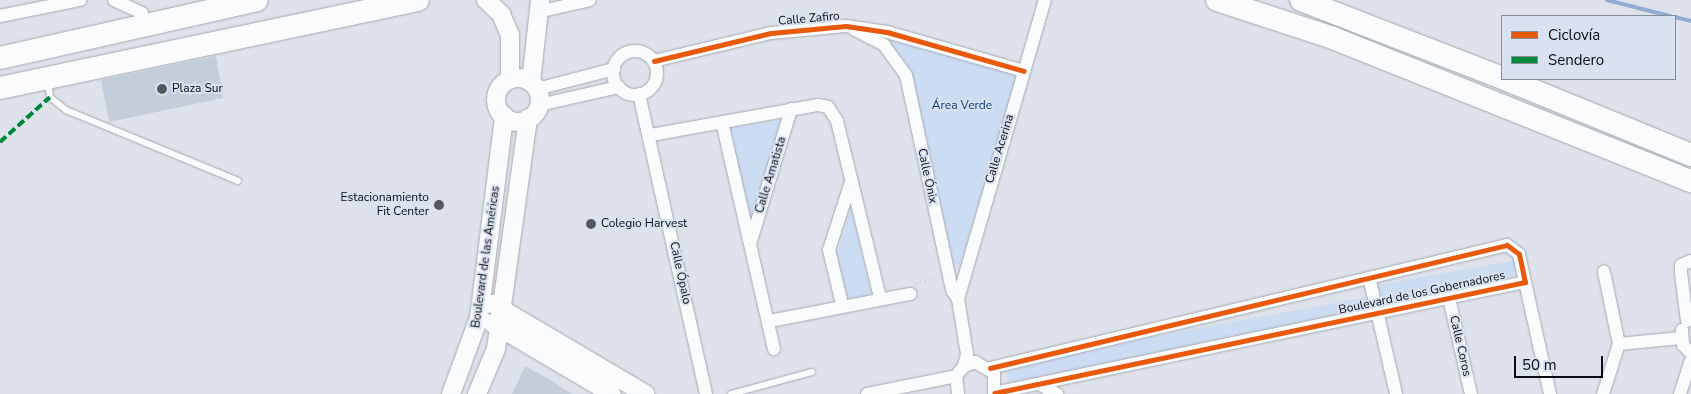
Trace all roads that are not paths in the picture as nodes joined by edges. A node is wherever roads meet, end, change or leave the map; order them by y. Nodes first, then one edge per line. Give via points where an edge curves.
1 (80, 0) edge
2 (114, 0) edge
3 (192, 0) edge
4 (258, 0) edge
5 (373, 0) edge
6 (418, 0) edge
7 (486, 0) edge
8 (590, 0) edge
9 (1045, 0) edge
10 (1217, 0) edge
11 (1300, 0) edge
12 (539, 6) edge
13 (142, 13) junction
14 (0, 16) edge
15 (846, 26) junction
16 (92, 37) junction
17 (0, 58) edge
18 (654, 61) junction
19 (614, 68) junction
20 (1024, 71) junction
21 (1501, 77) edge
22 (510, 80) junction
23 (1509, 80) edge
24 (48, 81) junction
25 (0, 86) edge
26 (619, 87) junction
27 (639, 94) junction
28 (534, 99) junction
29 (792, 109) junction
30 (504, 116) junction
31 (722, 122) junction
32 (651, 135) junction
33 (1691, 155) edge
34 (851, 180) junction
35 (238, 181) dead end
36 (1691, 181) edge
37 (751, 241) junction
38 (1691, 261) edge
39 (965, 270) junction
40 (948, 271) junction
41 (1604, 272) dead end
42 (1370, 281) junction
43 (1525, 282) junction
44 (910, 294) road end
45 (880, 297) junction
46 (1449, 298) junction
47 (958, 299) junction
48 (482, 300) junction
49 (842, 304) junction
50 (503, 308) junction
51 (1377, 313) junction
52 (479, 318) junction
53 (1689, 320) edge
54 (770, 321) junction
55 (500, 326) junction
56 (1681, 338) junction
57 (1618, 344) junction
58 (774, 349) dead end
59 (1691, 353) edge
60 (1691, 361) edge
61 (962, 365) junction
62 (985, 365) junction
63 (812, 372) dead end
64 (1039, 384) junction
65 (452, 394) edge
66 (476, 394) edge
67 (612, 394) edge
68 (645, 394) edge
69 (706, 394) edge
70 (731, 394) edge
71 (867, 394) edge
72 (958, 394) edge
73 (994, 394) edge
74 (1056, 394) edge
75 (1396, 394) edge
76 (1471, 394) edge
77 (1550, 394) edge
78 (1603, 394) edge
79 (1680, 394) edge

1 - 14 street
2 - 13 street
3 - 13 highway
4 - 16 highway
5 - 25 highway
6 - 24 highway
7 - 22 main road via 501,14 510,34
8 - 12 street
9 - 20 street, Calle Acerina
10 - 36 highway via 1333,38
11 - 21 highway
12 - 28 main road, Boulevard de las Américas
13 - 16 highway
15 - 18 street, Calle Zafiro via 771,33
15 - 20 street, Calle Zafiro via 887,32
15 - 40 street, Calle Ónix via 884,45 906,75
16 - 17 highway
18 - 19 street via 635,51 621,56
18 - 27 street via 655,81
19 - 26 street
19 - 28 street
20 - 39 street, Calle Acerina
22 - 28 main road
22 - 30 main road via 496,96
23 - 33 highway
24 - 25 highway
24 - 35 lane via 50,96 66,110
26 - 27 street
26 - 28 street
27 - 32 street, Calle Ópalo
28 - 30 main road via 516,121
28 - 50 main road, Boulevard de las Américas
29 - 31 street
29 - 34 street via 828,107 838,121
29 - 37 street, Calle Amatista
30 - 48 main road, Boulevard de las Américas
31 - 32 street
31 - 37 street, Calle Amatista
32 - 69 street, Calle Ópalo
34 - 45 street
34 - 49 street via 829,250
37 - 54 street, Calle Amatista
38 - 53 street via 1681,265
39 - 40 street
39 - 47 street, Calle Acerina
40 - 47 street, Calle Ónix
41 - 57 street
42 - 43 street, Boulevard de los Gobernadores via 1507,245 1519,254
42 - 51 street
42 - 62 street, Boulevard de los Gobernadores
43 - 46 street, Boulevard de los Gobernadores
43 - 77 street
44 - 45 street
45 - 49 street
46 - 51 street, Boulevard de los Gobernadores
46 - 76 street, Calle Coros
47 - 61 street, Calle Ónix
48 - 50 main road
48 - 52 main road, Boulevard de las Américas
49 - 54 street
50 - 55 main road, Boulevard de las Américas
50 - 68 main road
51 - 64 street, Boulevard de los Gobernadores
51 - 75 street
52 - 55 main road
52 - 65 main road, Boulevard de las Américas
53 - 56 street
54 - 58 street, Calle Amatista
55 - 66 main road, Boulevard de las Américas via 496,349
55 - 67 main road
56 - 57 street
56 - 59 street
57 - 78 street
60 - 79 street
61 - 62 street, Boulevard de los Gobernadores
61 - 71 street
61 - 72 street, Calle Ónix
62 - 73 street via 996,380
63 - 70 lane
64 - 73 street, Boulevard de los Gobernadores
64 - 74 street

